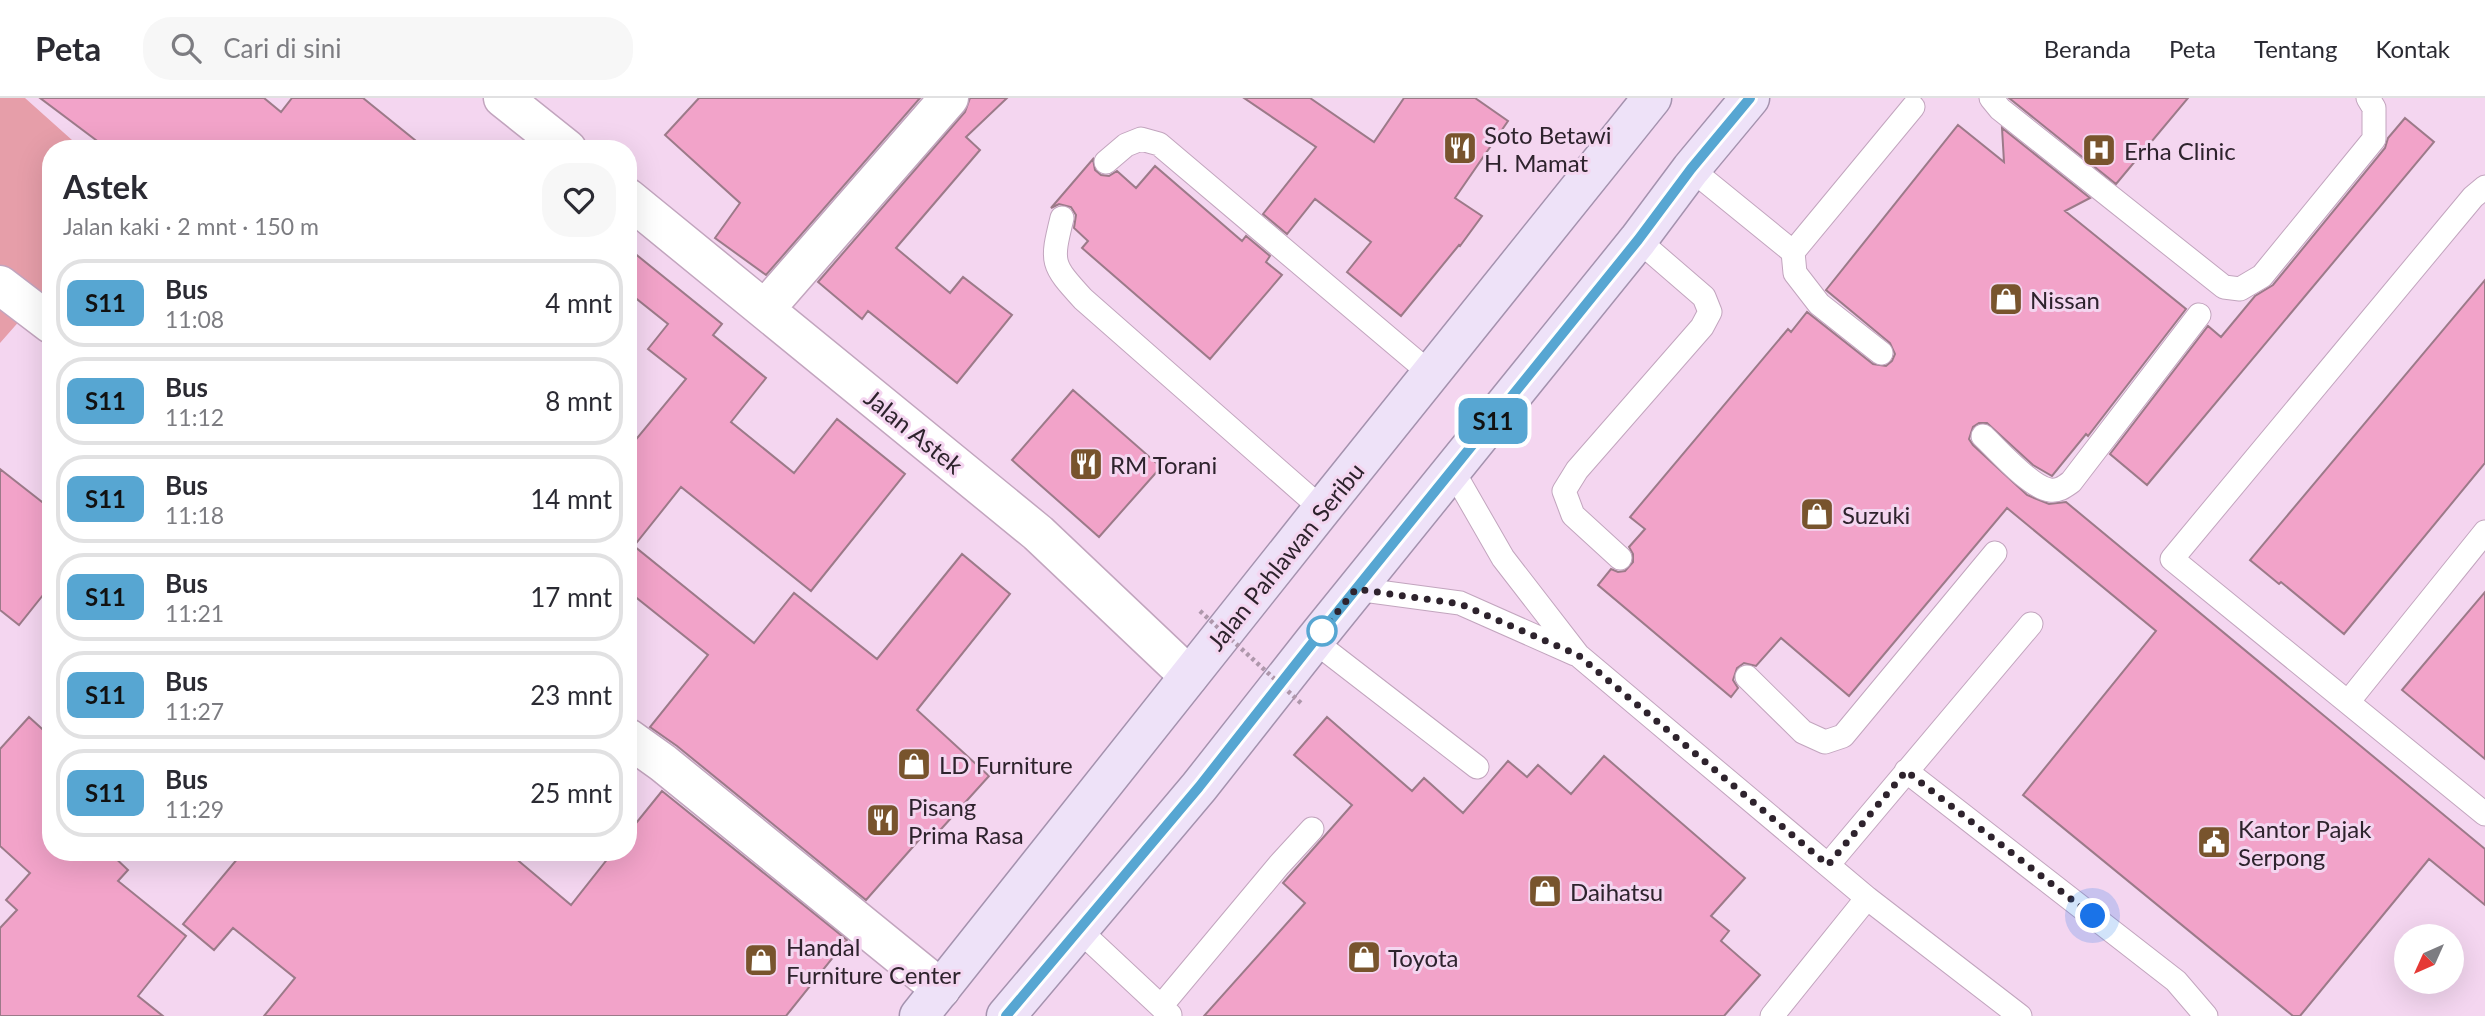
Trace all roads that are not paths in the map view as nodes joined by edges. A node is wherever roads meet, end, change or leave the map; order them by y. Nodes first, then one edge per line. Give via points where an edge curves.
1 (503, 98) edge
2 (948, 98) edge
3 (1652, 98) edge
4 (1750, 98) edge
5 (1991, 98) edge
6 (2368, 98) edge
7 (1913, 107) dead end
8 (556, 140) edge
9 (1106, 162) dead end
10 (1691, 169) junction
11 (2481, 197) edge
12 (637, 205) edge
13 (1062, 218) dead end
14 (1638, 240) junction
15 (1793, 252) junction
16 (0, 285) edge
17 (765, 309) junction
18 (2199, 315) dead end
19 (42, 317) edge
20 (1881, 354) dead end
21 (1431, 374) junction
22 (1983, 436) dead end
23 (1453, 471) junction
24 (1322, 509) junction
25 (2485, 532) edge
26 (1995, 553) dead end
27 (1620, 558) dead end
28 (1356, 589) junction
29 (2031, 624) dead end
30 (1314, 641) junction
31 (1578, 655) junction
32 (1189, 677) junction
33 (1747, 677) dead end
34 (2348, 702) junction
35 (637, 744) edge
36 (1477, 767) dead end
37 (1906, 771) junction
38 (2485, 814) edge
39 (1312, 829) dead end
40 (1819, 858) junction
41 (1867, 898) junction
42 (1078, 929) junction
43 (930, 1002) edge
44 (1167, 1011) edge
45 (1006, 1016) edge
46 (1772, 1016) edge
47 (2020, 1016) edge
48 (2206, 1016) edge

1 - 8 street
2 - 17 street
3 - 21 main road, Jalan Pahlawan Seribu
4 - 10 main road
5 - 6 lane via 2224,286 2240,289 2262,275 2374,139 2374,108
7 - 15 lane
9 - 21 lane via 1141,139 1159,144
10 - 14 main road
10 - 15 lane
11 - 34 lane via 2172,559
12 - 17 street, Jalan Astek
13 - 24 lane via 1053,255 1063,278
14 - 23 main road
14 - 27 lane via 1704,297 1710,312 1564,491 1573,515
15 - 20 lane via 1795,273 1819,304
16 - 19 street
17 - 32 street, Jalan Astek via 1038,533
18 - 22 lane via 2061,489 2034,483
21 - 24 main road, Jalan Pahlawan Seribu
23 - 28 main road
23 - 31 lane via 1503,558
24 - 32 main road, Jalan Pahlawan Seribu
25 - 34 lane
26 - 33 lane via 1843,736 1825,742 1803,732
28 - 30 main road
28 - 31 lane via 1460,604
29 - 37 lane
30 - 36 lane
30 - 42 main road via 1199,787
31 - 40 lane
32 - 43 main road, Jalan Pahlawan Seribu
34 - 38 lane
35 - 43 street
37 - 40 lane
37 - 48 lane via 2176,981
39 - 44 lane
40 - 41 lane
41 - 46 lane
41 - 47 lane
42 - 44 lane
42 - 45 main road

